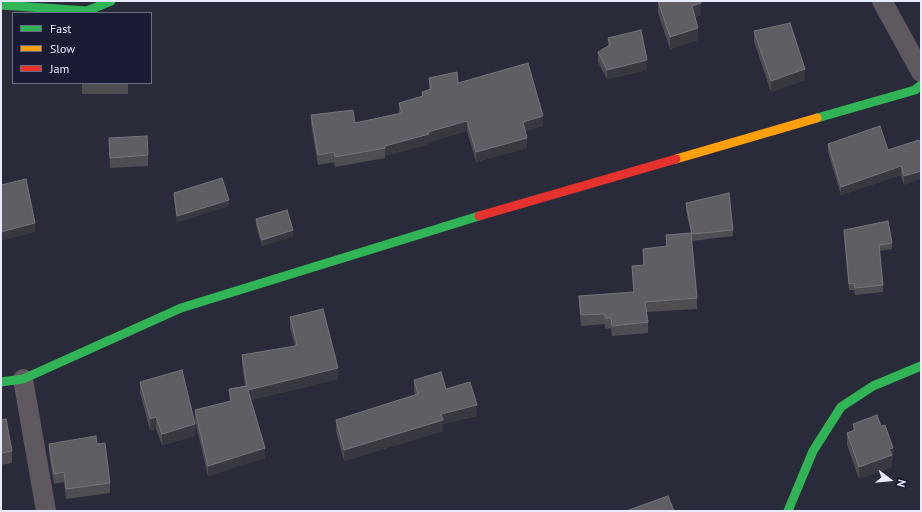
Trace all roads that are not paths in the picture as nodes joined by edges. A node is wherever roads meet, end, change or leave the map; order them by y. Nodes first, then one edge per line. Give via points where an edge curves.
1 (111, 1) edge
2 (882, 1) edge
3 (1, 4) edge
4 (920, 85) edge
5 (921, 366) edge
6 (23, 379) junction
7 (1, 382) edge
8 (46, 511) edge
9 (788, 511) edge

1 - 3 street via 87,11
2 - 4 street
4 - 6 street via 440,227 181,308
5 - 9 street via 873,386 841,407 813,451
6 - 7 street
6 - 8 street

